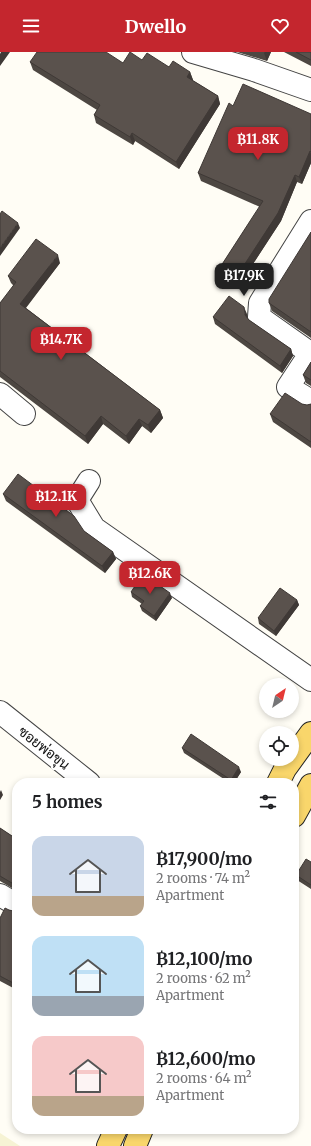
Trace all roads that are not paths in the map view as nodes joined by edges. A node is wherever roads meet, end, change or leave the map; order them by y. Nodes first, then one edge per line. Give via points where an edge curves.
1 (193, 52) edge
2 (216, 55) edge
3 (311, 90) edge
4 (311, 222) edge
5 (311, 352) edge
6 (0, 394) edge
7 (311, 401) edge
8 (24, 414) dead end
9 (89, 481) dead end
10 (311, 680) edge
11 (0, 712) edge
12 (311, 733) edge
13 (83, 778) edge
14 (280, 778) edge
15 (310, 786) edge
16 (299, 807) edge
17 (0, 895) edge
18 (12, 902) edge
19 (114, 1134) edge
20 (140, 1134) edge
21 (108, 1146) edge
22 (135, 1146) edge

1 - 2 street
2 - 3 street
4 - 5 street via 260,303 259,317
5 - 7 street via 288,387
6 - 8 street
9 - 10 street via 77,500 94,528
11 - 13 street, ซอยพ่อขุน
12 - 14 main road
15 - 16 main road
17 - 18 street
19 - 21 main road
20 - 22 main road

